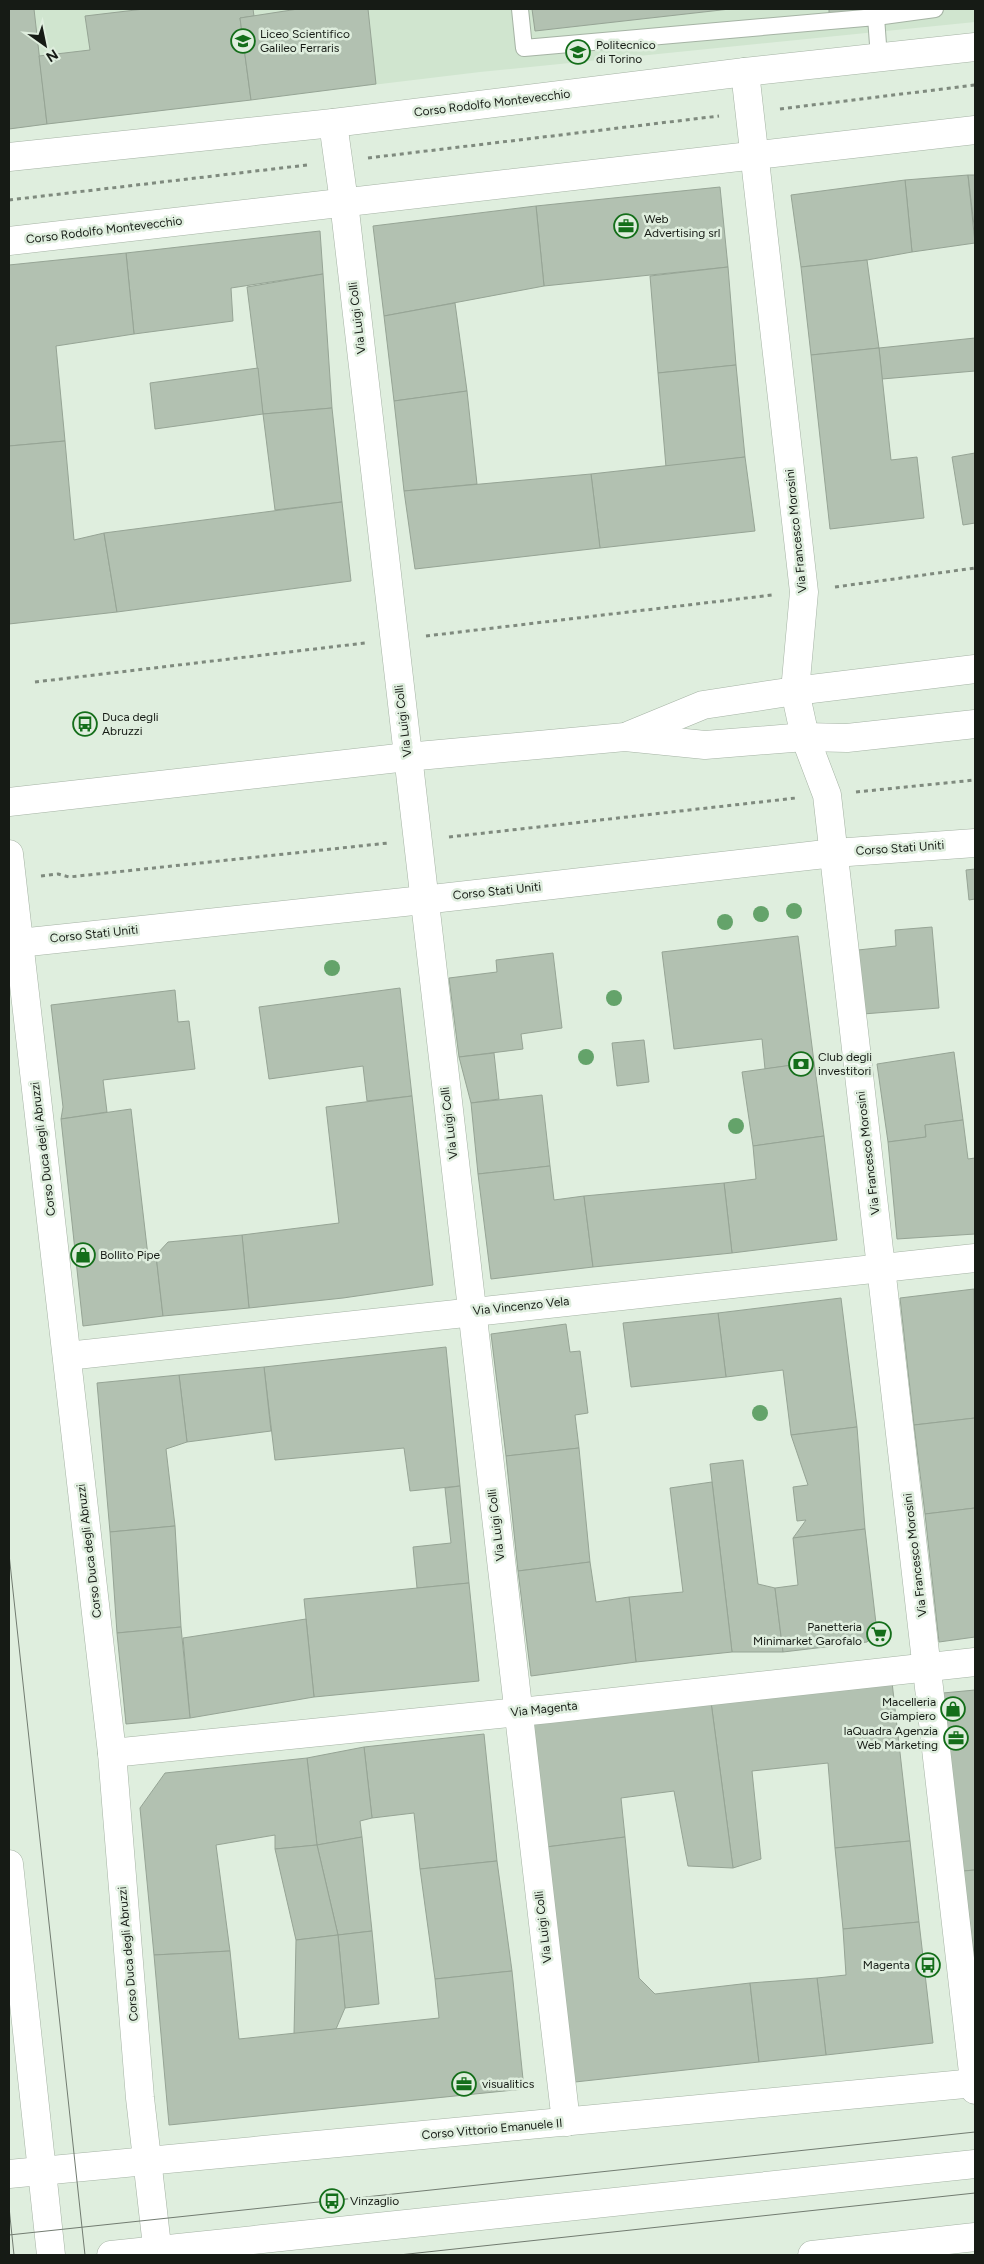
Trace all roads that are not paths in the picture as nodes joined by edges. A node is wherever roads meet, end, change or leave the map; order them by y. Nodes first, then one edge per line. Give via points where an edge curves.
1 (520, 9) edge
2 (935, 9) edge
3 (876, 17) junction
4 (975, 47) edge
5 (879, 58) junction
6 (745, 72) junction
7 (332, 124) junction
8 (975, 130) edge
9 (754, 156) junction
10 (9, 157) edge
11 (344, 202) junction
12 (9, 241) edge
13 (975, 669) edge
14 (795, 691) junction
15 (975, 724) edge
16 (625, 737) junction
17 (805, 737) junction
18 (407, 757) junction
19 (9, 802) edge
20 (975, 843) edge
21 (834, 853) junction
22 (10, 867) edge
23 (424, 900) junction
24 (19, 942) junction
25 (975, 1258) edge
26 (882, 1268) junction
27 (471, 1311) junction
28 (67, 1356) junction
29 (975, 1662) edge
30 (928, 1666) junction
31 (518, 1712) junction
32 (112, 1753) junction
33 (9, 1864) edge
34 (975, 2085) edge
35 (566, 2122) junction
36 (146, 2159) junction
37 (975, 2164) edge
38 (42, 2170) junction
39 (9, 2174) edge
40 (975, 2238) edge
41 (157, 2253) edge
42 (51, 2255) edge
43 (111, 2255) edge
44 (812, 2255) edge

1 - 3 lane via 524,48
2 - 3 lane
3 - 5 lane
4 - 5 street, Corso Rodolfo Montevecchio
5 - 6 street, Corso Rodolfo Montevecchio
6 - 7 street, Corso Rodolfo Montevecchio
6 - 9 street, Via Francesco Morosini
7 - 10 street, Corso Rodolfo Montevecchio
7 - 11 street, Via Luigi Colli
8 - 9 street, Corso Rodolfo Montevecchio
9 - 11 street, Corso Rodolfo Montevecchio
9 - 14 street, Via Francesco Morosini via 804,592
11 - 12 street, Corso Rodolfo Montevecchio
11 - 18 street, Via Luigi Colli
13 - 14 street
14 - 16 street via 703,705
14 - 17 street, Via Francesco Morosini
15 - 17 street via 847,738
16 - 17 street via 705,745
16 - 18 street
17 - 21 street, Via Francesco Morosini via 827,795
18 - 19 street
18 - 23 street, Via Luigi Colli
20 - 21 street, Corso Stati Uniti
21 - 23 street, Corso Stati Uniti
21 - 26 street, Via Francesco Morosini
22 - 24 street, Corso Duca degli Abruzzi
23 - 24 street, Corso Stati Uniti
23 - 27 street, Via Luigi Colli
24 - 28 street, Corso Duca degli Abruzzi
25 - 26 street, Via Vincenzo Vela
26 - 27 street, Via Vincenzo Vela
26 - 30 street, Via Francesco Morosini
27 - 28 street, Via Vincenzo Vela
27 - 31 street, Via Luigi Colli
28 - 32 street, Corso Duca degli Abruzzi
29 - 30 street, Via Magenta
30 - 31 street, Via Magenta
30 - 34 street, Via Francesco Morosini
31 - 32 street, Via Magenta
31 - 35 street, Via Luigi Colli
32 - 36 street, Corso Duca degli Abruzzi
33 - 38 street
34 - 35 street, Corso Vittorio Emanuele II
35 - 36 street, Corso Vittorio Emanuele II
36 - 38 street, Corso Vittorio Emanuele II
36 - 41 street, Corso Duca degli Abruzzi
37 - 41 street
38 - 39 street, Corso Vittorio Emanuele II
38 - 42 street
40 - 44 street
41 - 43 street

